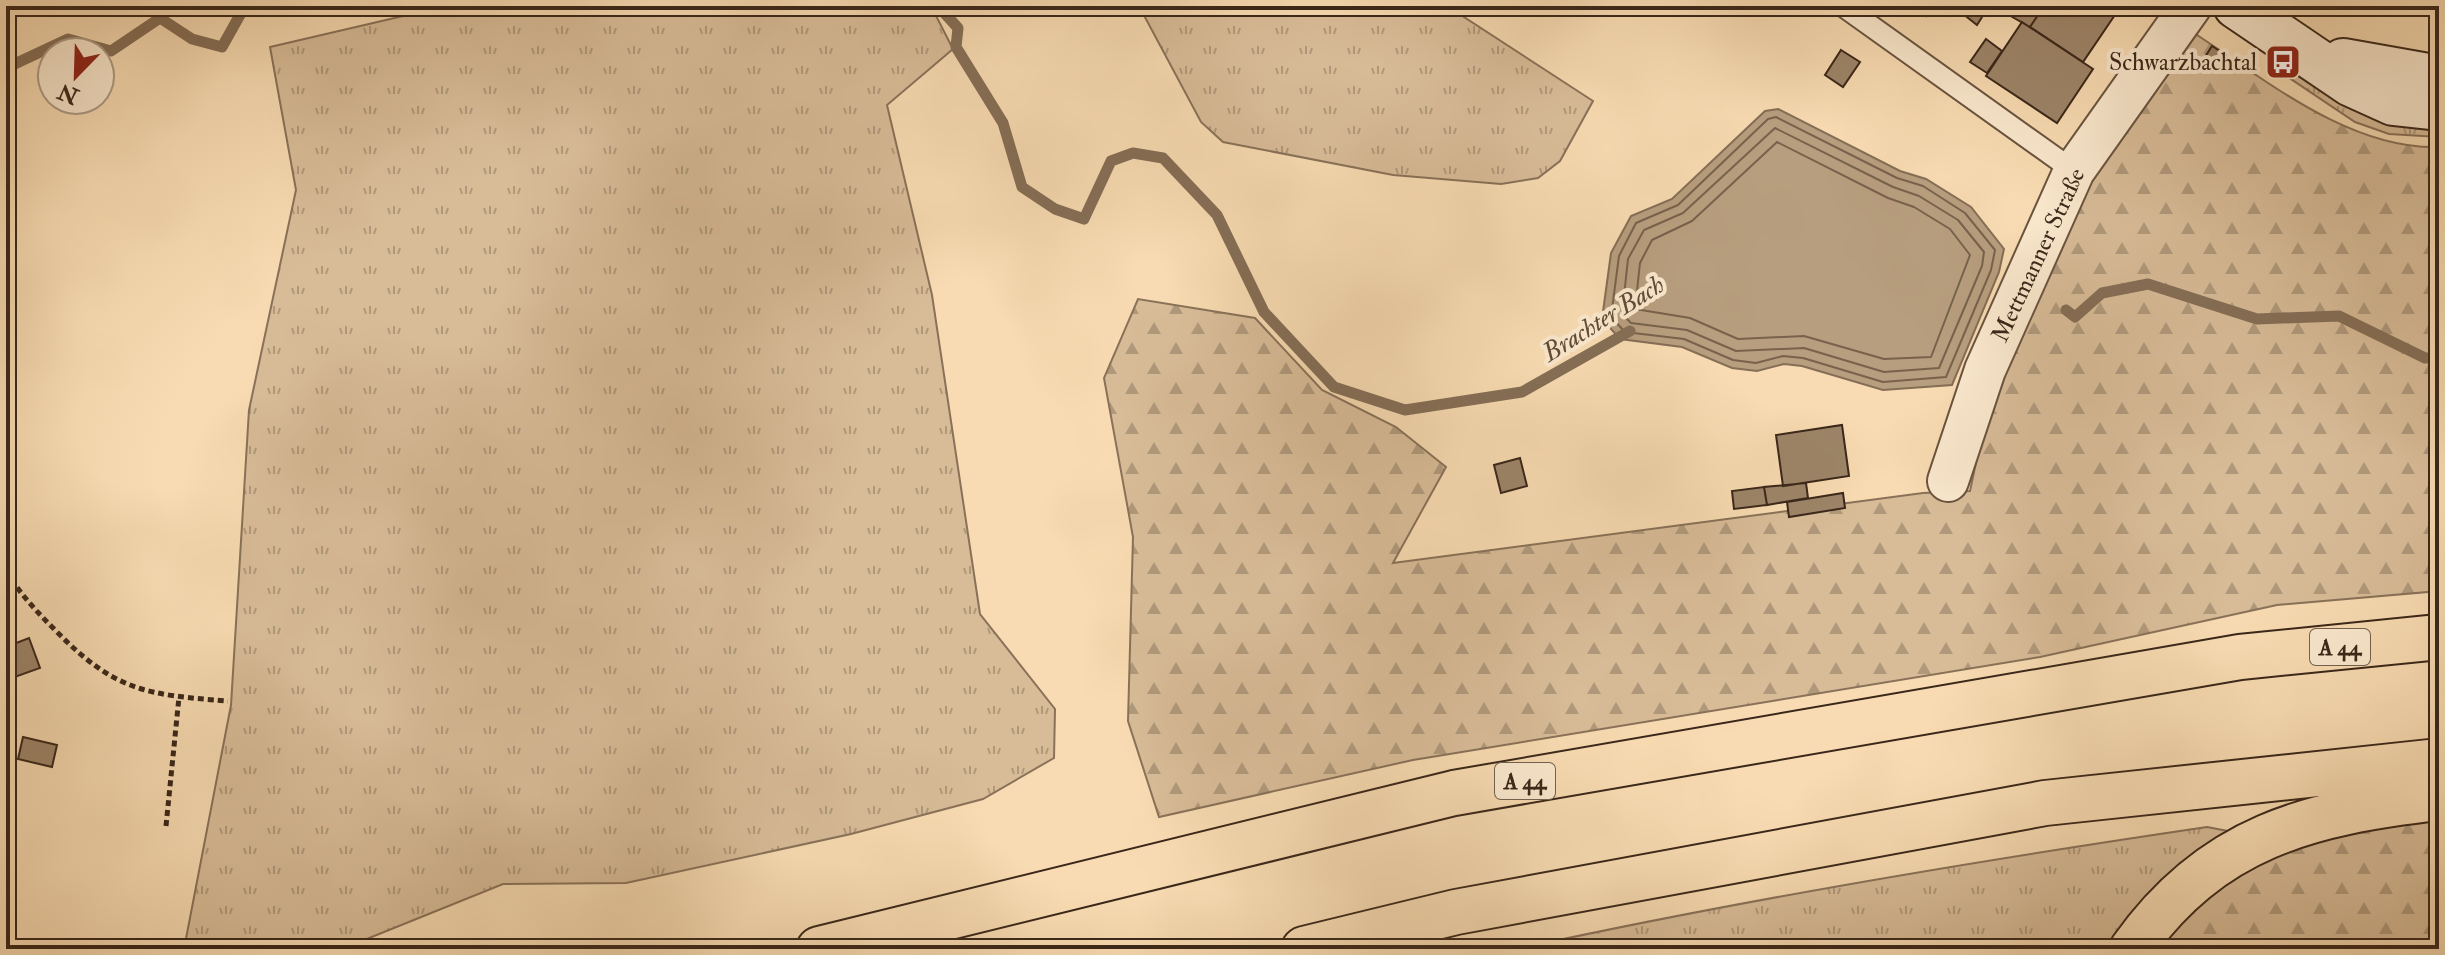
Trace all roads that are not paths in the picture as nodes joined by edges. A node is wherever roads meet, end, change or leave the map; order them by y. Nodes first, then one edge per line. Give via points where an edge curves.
1 (1843, 6) edge
2 (2191, 6) edge
3 (2236, 6) edge
4 (2309, 53) junction
5 (2439, 78) edge
6 (2439, 108) edge
7 (2074, 171) junction
8 (1948, 481) dead end
9 (2439, 637) edge
10 (2439, 761) edge
11 (2439, 798) edge
12 (819, 949) edge
13 (1304, 949) edge
14 (2132, 949) edge

1 - 7 lane
2 - 7 street, Mettmanner Straße
3 - 4 main road
4 - 5 main road
4 - 6 main road via 2351,84 2393,103
7 - 8 street, Mettmanner Straße via 1985,370
9 - 12 highway, A 44 via 2240,657 1454,793
10 - 13 highway via 2045,803 1456,912
11 - 14 highway via 2352,808 2262,839 2228,856 2181,891

